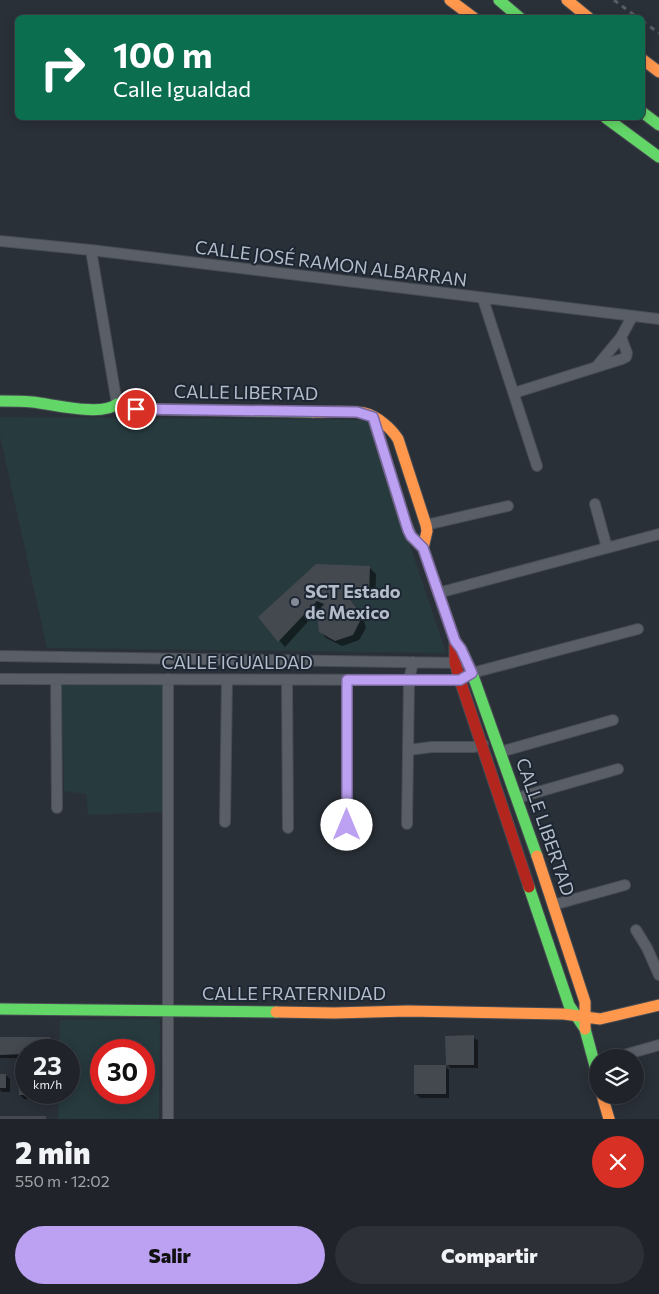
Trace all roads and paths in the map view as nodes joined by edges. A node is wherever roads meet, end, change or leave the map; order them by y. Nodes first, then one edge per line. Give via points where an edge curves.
1 (450, 0) edge
2 (499, 0) edge
3 (567, 0) edge
4 (470, 15) edge
5 (516, 15) edge
6 (585, 15) edge
7 (645, 61) edge
8 (659, 72) edge
9 (645, 114) edge
10 (609, 120) edge
11 (659, 125) edge
12 (659, 157) edge
13 (0, 241) edge
14 (91, 250) junction
15 (483, 299) junction
16 (632, 316) junction
17 (659, 319) edge
18 (621, 337) junction
19 (596, 366) junction
20 (514, 393) junction
21 (0, 400) edge
22 (117, 404) junction
23 (373, 417) junction
24 (538, 466) dead end
25 (595, 504) dead end
26 (508, 506) dead end
27 (426, 525) junction
28 (659, 534) edge
29 (423, 548) junction
30 (607, 548) junction
31 (438, 592) junction
32 (638, 629) dead end
33 (455, 641) junction
34 (0, 656) edge
35 (413, 662) junction
36 (455, 662) junction
37 (470, 668) junction
38 (0, 679) edge
39 (56, 679) junction
40 (168, 679) junction
41 (227, 680) junction
42 (287, 680) junction
43 (347, 680) junction
44 (409, 680) junction
45 (460, 680) junction
46 (613, 720) dead end
47 (483, 744) junction
48 (408, 750) junction
49 (500, 752) junction
50 (618, 769) dead end
51 (517, 798) junction
52 (56, 808) dead end
53 (225, 822) dead end
54 (407, 824) dead end
55 (347, 825) dead end
56 (288, 828) dead end
57 (625, 885) dead end
58 (553, 905) junction
59 (636, 930) dead end
60 (659, 975) edge
61 (659, 1005) edge
62 (0, 1009) edge
63 (168, 1010) junction
64 (583, 1016) junction
65 (659, 1045) edge
66 (592, 1049) edge
67 (644, 1049) edge
68 (605, 1104) edge
69 (168, 1119) edge
70 (609, 1119) edge

1 - 4 main road
2 - 5 main road
3 - 6 main road
7 - 8 main road
9 - 11 main road
10 - 12 main road
13 - 14 street, CALLE JOSÉ RAMON ALBARRAN
14 - 15 street, CALLE JOSÉ RAMON ALBARRAN
14 - 22 street
15 - 16 street, CALLE JOSÉ RAMON ALBARRAN
15 - 20 street
16 - 17 street, CALLE JOSÉ RAMON ALBARRAN
16 - 18 street
18 - 19 street
18 - 19 street via 626,356
19 - 20 street
20 - 24 street
21 - 22 main road, CALLE LIBERTAD via 95,410 112,408
22 - 23 main road, CALLE LIBERTAD via 136,409 357,412
23 - 27 main road, CALLE LIBERTAD via 392,430 398,439
23 - 29 main road, CALLE LIBERTAD via 406,524 411,536
25 - 30 street
26 - 27 street
27 - 29 main road, CALLE LIBERTAD
28 - 30 street
29 - 31 main road, CALLE LIBERTAD
30 - 31 street
31 - 33 main road, CALLE LIBERTAD
32 - 37 street
33 - 36 main road, CALLE LIBERTAD
33 - 37 main road, CALLE LIBERTAD
34 - 35 street, CALLE IGUALDAD
35 - 36 street, CALLE IGUALDAD
35 - 44 street
36 - 37 street, CALLE IGUALDAD
36 - 45 main road, CALLE LIBERTAD
37 - 45 street
37 - 49 main road, CALLE LIBERTAD
38 - 39 street, CALLE IGUALDAD
39 - 40 street, CALLE IGUALDAD
39 - 52 street
40 - 41 street, CALLE IGUALDAD
40 - 63 street
41 - 42 street, CALLE IGUALDAD
41 - 53 street
42 - 43 street, CALLE IGUALDAD
42 - 56 street
43 - 44 street, CALLE IGUALDAD
43 - 55 street
44 - 45 street, CALLE IGUALDAD
44 - 48 street
45 - 47 main road, CALLE LIBERTAD
46 - 49 street
47 - 48 street
47 - 64 main road, CALLE LIBERTAD via 569,1005
48 - 54 street
49 - 51 main road, CALLE LIBERTAD
50 - 51 street
51 - 58 main road, CALLE LIBERTAD
57 - 58 street
58 - 64 main road, CALLE LIBERTAD via 585,1002
59 - 60 street
61 - 64 main road, CALLE FRATERNIDAD via 603,1018
62 - 63 main road, CALLE FRATERNIDAD
63 - 64 main road, CALLE FRATERNIDAD
63 - 69 street
64 - 66 main road, CALLE LIBERTAD
65 - 67 street
68 - 70 main road

